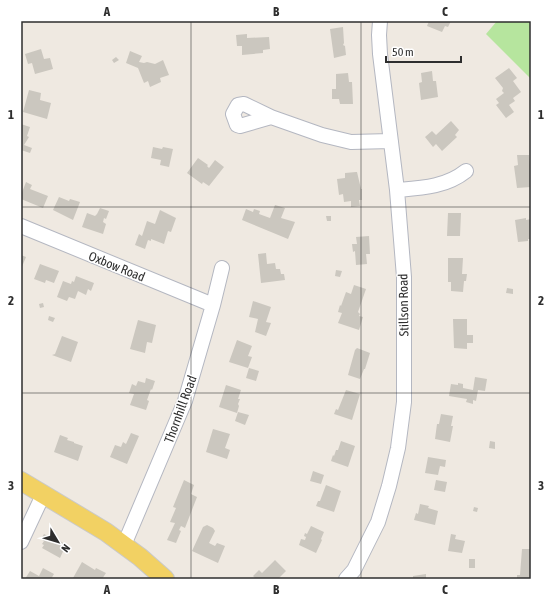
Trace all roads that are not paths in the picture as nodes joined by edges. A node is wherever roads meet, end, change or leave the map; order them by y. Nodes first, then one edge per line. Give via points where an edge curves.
1 (380, 21) edge
2 (271, 116) dead end
3 (391, 141) junction
4 (466, 171) dead end
5 (398, 190) junction
6 (21, 226) edge
7 (222, 268) dead end
8 (213, 305) junction
9 (21, 481) edge
10 (43, 495) junction
11 (21, 542) edge
12 (124, 545) junction
13 (165, 579) edge
14 (346, 579) edge

1 - 3 street, Stillson Road via 380,54
2 - 3 street via 322,136 351,142
3 - 5 street, Stillson Road
4 - 5 street via 435,187
5 - 14 street, Stillson Road via 404,277 404,402 398,448 390,486 378,522 354,570
6 - 8 street, Oxbow Road
7 - 8 street, Thornhill Road
8 - 12 street, Thornhill Road via 185,401
9 - 10 main road
10 - 11 street
10 - 12 main road
12 - 13 main road

